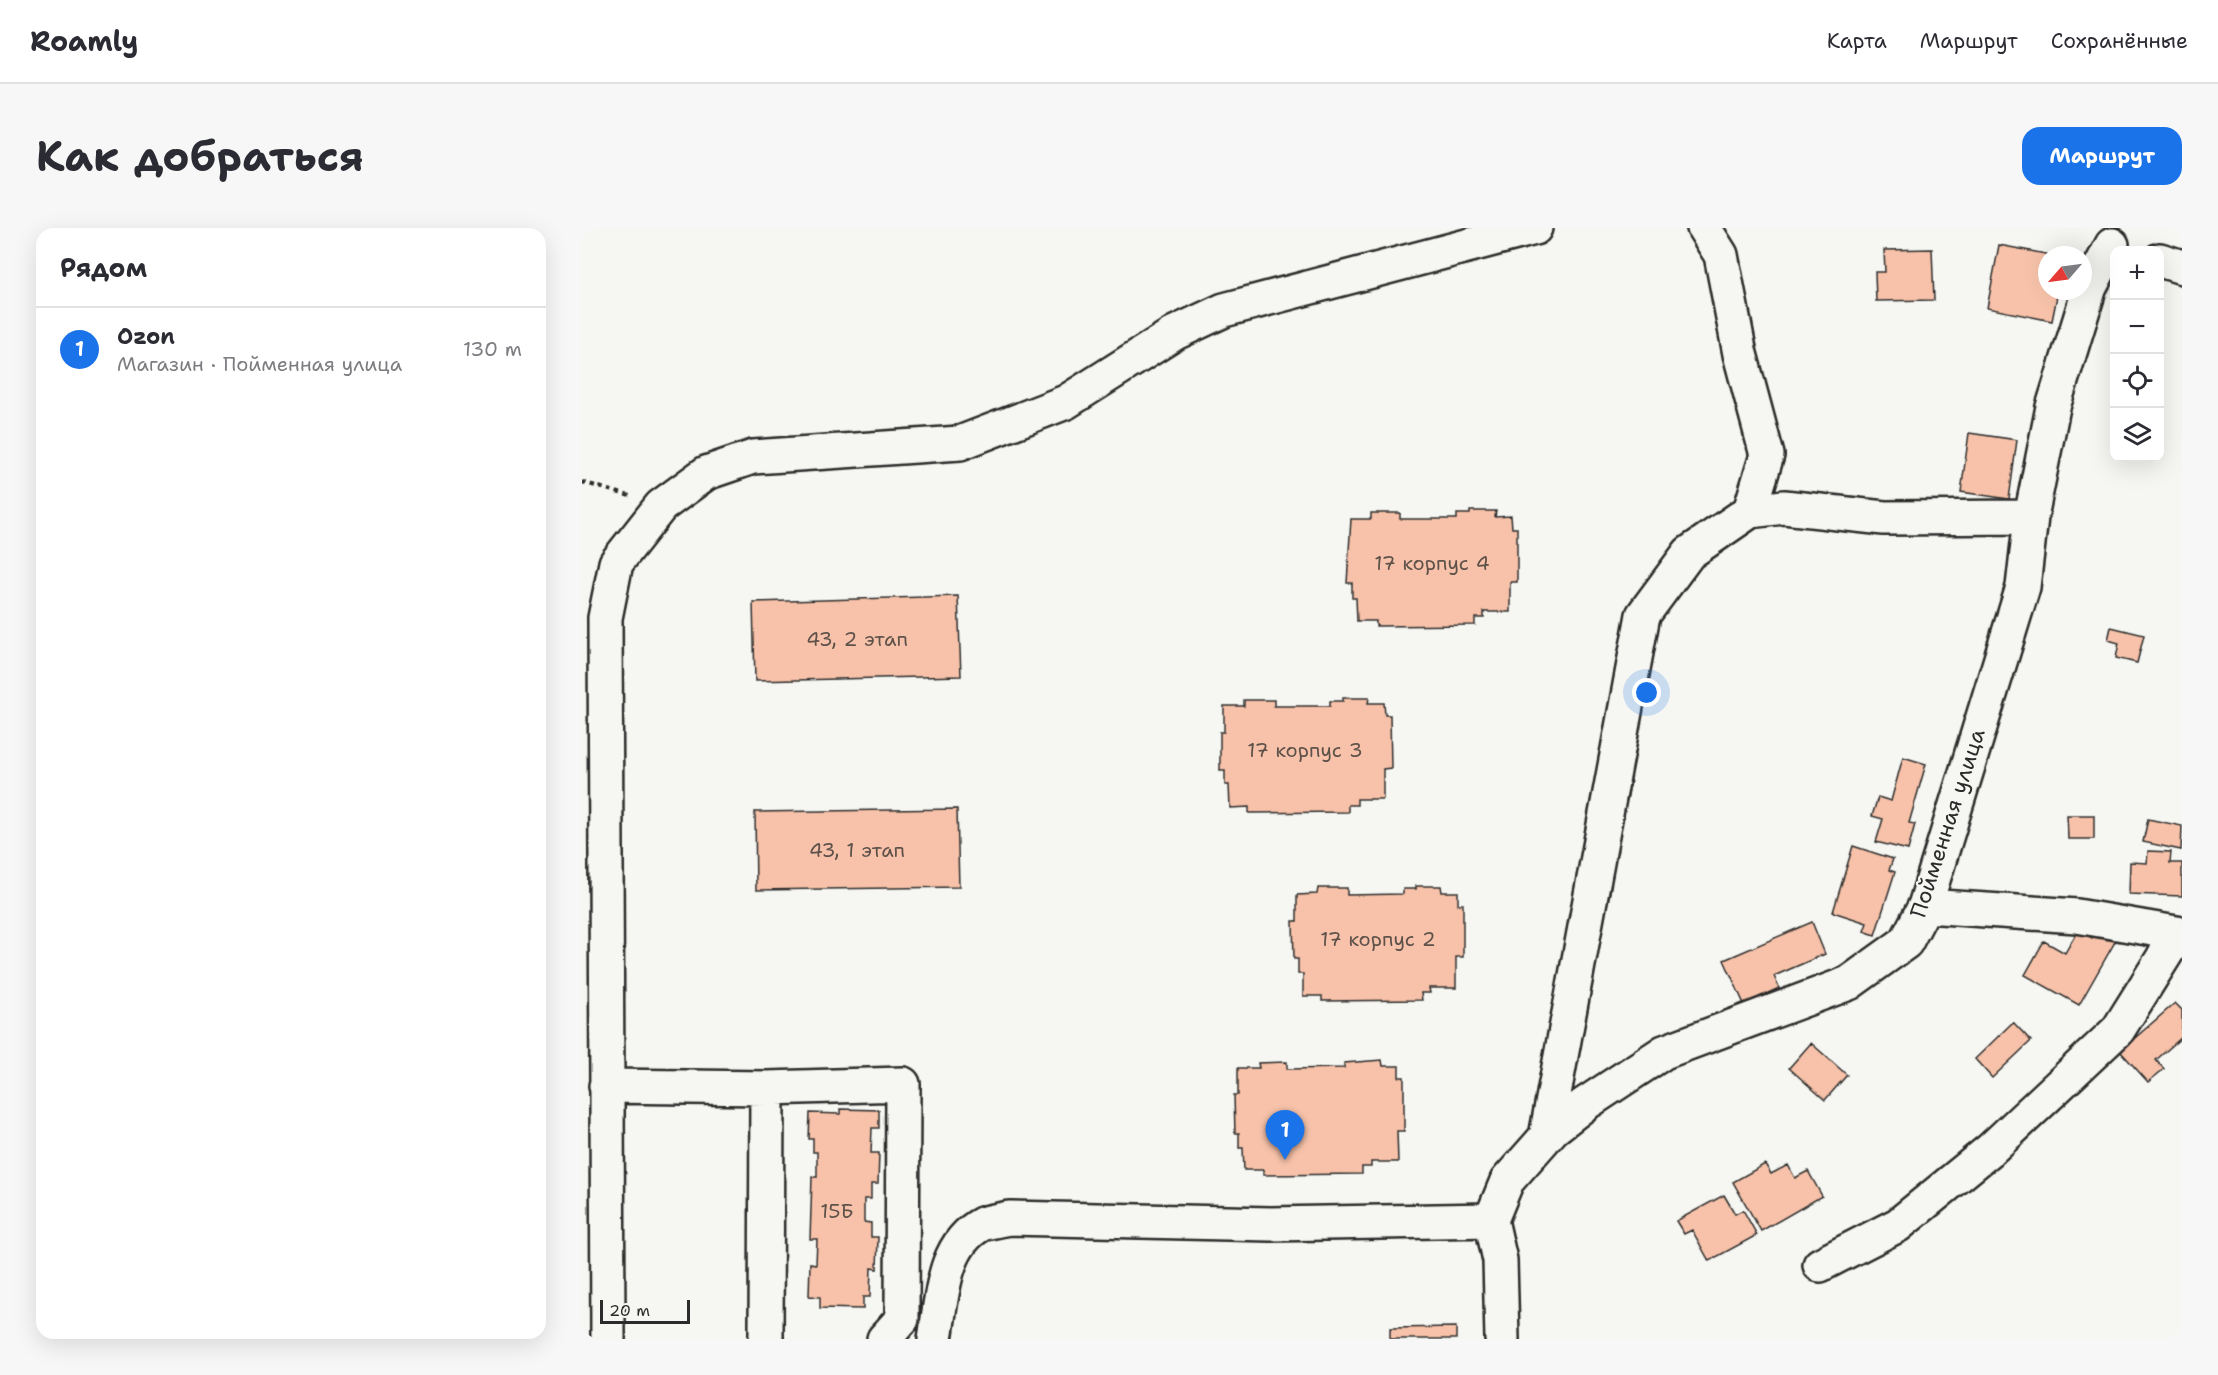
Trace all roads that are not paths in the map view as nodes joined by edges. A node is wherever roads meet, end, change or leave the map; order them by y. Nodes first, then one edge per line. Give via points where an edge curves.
1 (1534, 228) edge
2 (1704, 228) edge
3 (2114, 241) edge
4 (2164, 261) edge
5 (2182, 267) edge
6 (1750, 511) junction
7 (2031, 517) junction
8 (1925, 906) junction
9 (2180, 934) edge
10 (606, 1086) junction
11 (767, 1088) junction
12 (1546, 1137) junction
13 (1491, 1220) junction
14 (595, 1248) edge
15 (1820, 1265) dead end
16 (608, 1339) edge
17 (766, 1339) edge
18 (885, 1339) edge
19 (935, 1339) edge
20 (1502, 1339) edge

1 - 10 street via 1224,310 1174,333 1066,402 960,443 753,457 706,473 661,506 616,563 604,618
2 - 6 street via 1721,255 1740,354 1767,455
3 - 7 street, Пойменная улица via 2090,287 2053,407
4 - 5 street
6 - 7 street via 1784,507 1884,518
6 - 12 street via 1689,553 1643,615
7 - 8 street, Пойменная улица via 2024,587
8 - 9 street via 2077,916
8 - 12 street, Пойменная улица via 1906,942 1849,983 1664,1052 1585,1104
9 - 15 street via 2118,1030 1990,1150 1898,1225
10 - 11 street
10 - 14 street
11 - 17 street
11 - 18 street via 903,1083 902,1319
12 - 13 street, Пойменная улица via 1507,1181
13 - 19 street via 1271,1224 1009,1218 983,1224 958,1243 946,1276
13 - 20 street via 1500,1260
14 - 16 street

